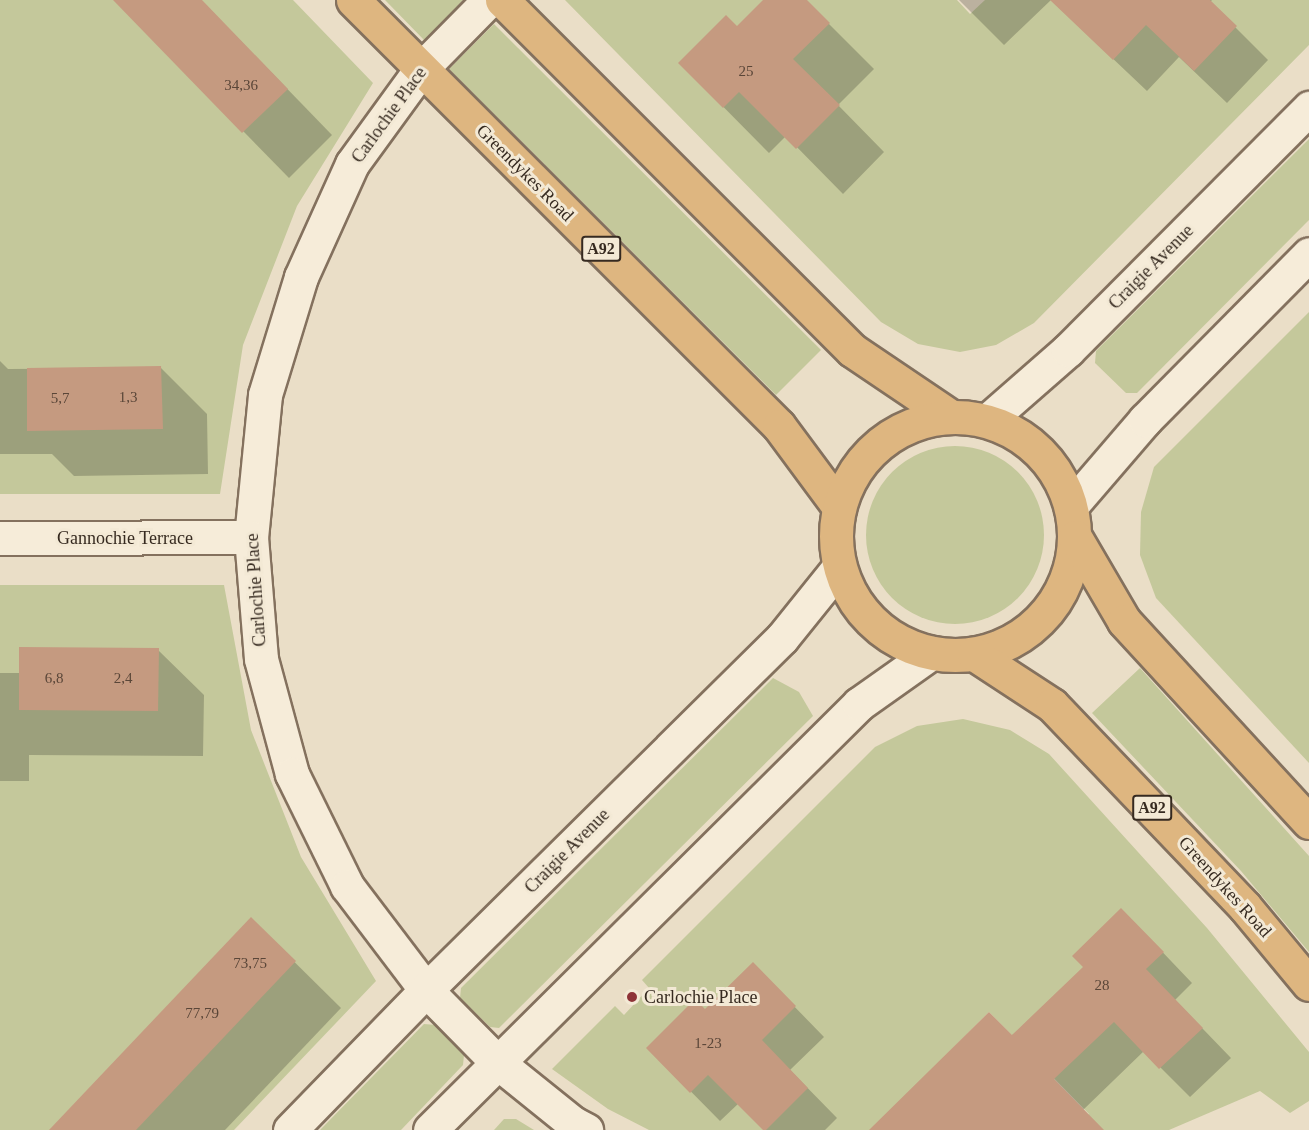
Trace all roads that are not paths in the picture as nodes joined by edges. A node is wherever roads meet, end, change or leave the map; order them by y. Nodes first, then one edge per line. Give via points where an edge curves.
1 (354, 0) edge
2 (489, 0) edge
3 (502, 0) edge
4 (421, 69) junction
5 (1309, 108) edge
6 (1309, 254) edge
7 (950, 416) junction
8 (988, 420) junction
9 (838, 507) junction
10 (1073, 521) junction
11 (250, 537) junction
12 (0, 538) edge
13 (839, 567) junction
14 (931, 653) junction
15 (974, 654) junction
16 (1309, 822) edge
17 (1309, 984) edge
18 (426, 990) junction
19 (497, 1062) junction
20 (290, 1130) edge
21 (430, 1130) edge
22 (586, 1130) edge

1 - 4 highway, Greendykes Road / A92
2 - 4 street, Carlochie Place
3 - 7 highway via 852,350
4 - 9 highway, Greendykes Road / A92 via 779,426
4 - 11 street, Carlochie Place via 352,164 301,277 265,395
5 - 8 street, Craigie Avenue via 1068,350
6 - 10 street via 1145,420
7 - 8 highway
7 - 9 highway via 912,423 879,443 854,471
8 - 10 highway via 1025,439 1054,468
9 - 13 highway via 835,537
10 - 15 highway via 1070,569 1056,600 1034,626 1006,644
10 - 16 highway via 1124,621
11 - 12 street, Gannochie Terrace
11 - 18 street, Carlochie Place via 261,659 292,774 347,886
13 - 14 highway via 852,597 872,623 899,642
13 - 18 street, Craigie Avenue via 782,638
14 - 15 highway
14 - 19 street via 859,704
15 - 17 highway, Greendykes Road / A92 via 1052,705 1245,907
18 - 19 street, Carlochie Place
18 - 20 street, Craigie Avenue
19 - 21 street
19 - 22 street, Carlochie Place

